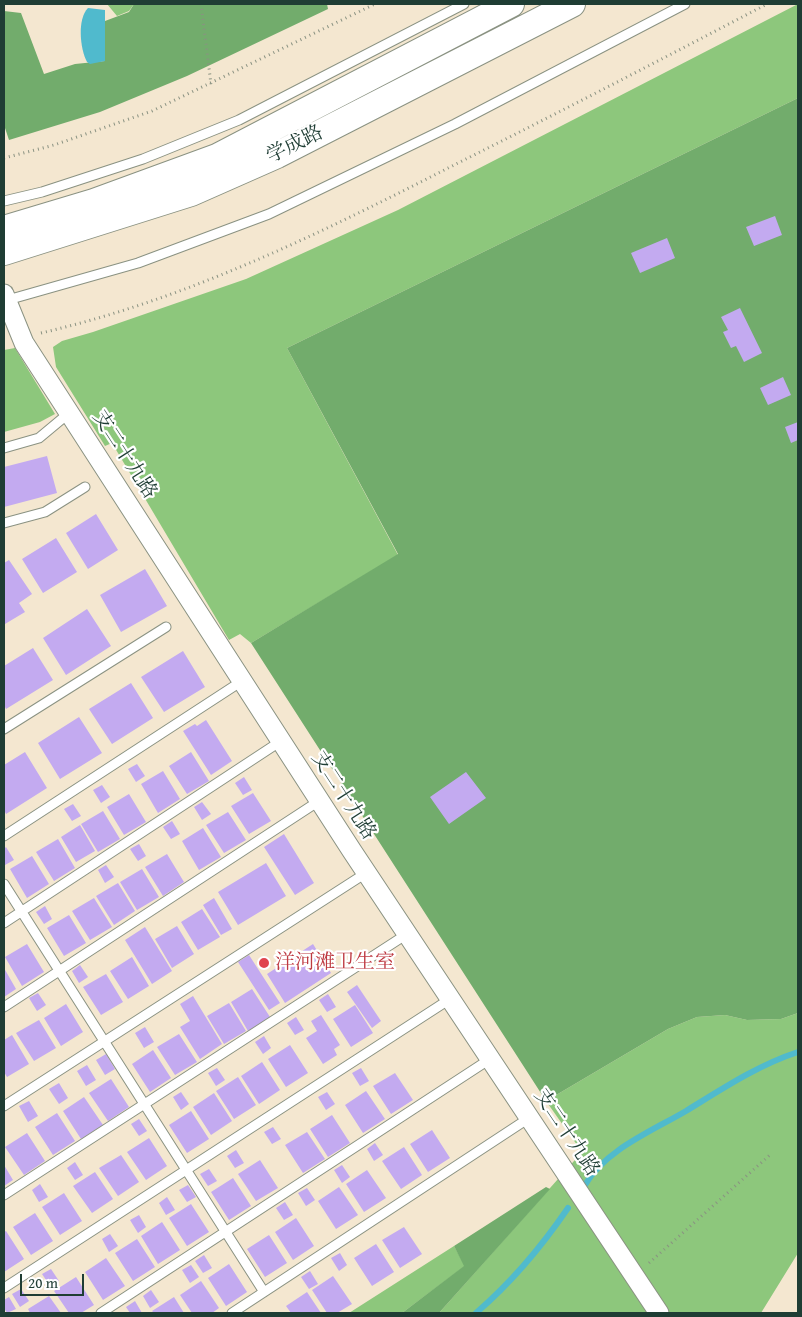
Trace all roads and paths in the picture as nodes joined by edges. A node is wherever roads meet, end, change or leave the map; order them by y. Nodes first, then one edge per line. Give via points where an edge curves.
1 (201, 4) edge
2 (375, 4) edge
3 (464, 4) edge
4 (511, 4) edge
5 (572, 4) edge
6 (686, 4) edge
7 (767, 4) edge
8 (211, 84) junction
9 (4, 158) edge
10 (4, 201) edge
11 (4, 229) edge
12 (4, 252) edge
13 (5, 299) edge
14 (22, 337) junction
15 (69, 412) junction
16 (4, 448) edge
17 (85, 487) dead end
18 (4, 523) edge
19 (166, 627) dead end
20 (242, 681) junction
21 (4, 729) edge
22 (281, 741) junction
23 (319, 801) junction
24 (4, 836) edge
25 (366, 873) junction
26 (4, 884) edge
27 (21, 911) junction
28 (4, 922) edge
29 (407, 934) junction
30 (59, 971) junction
31 (450, 998) junction
32 (4, 1008) edge
33 (105, 1041) junction
34 (490, 1059) junction
35 (145, 1105) junction
36 (4, 1106) edge
37 (529, 1118) junction
38 (771, 1154) dead end
39 (187, 1171) junction
40 (4, 1195) edge
41 (225, 1232) junction
42 (634, 1276) junction
43 (4, 1288) edge
44 (264, 1292) junction
45 (101, 1313) edge
46 (232, 1313) edge
47 (659, 1313) edge

1 - 8 path
2 - 8 path
3 - 10 lane via 239,120 143,159
4 - 11 main road, 学成路 via 217,157 94,202
5 - 12 main road, 学成路 via 277,155 191,193
6 - 13 lane via 455,124 269,214 138,263
7 - 14 path via 626,79 345,220 210,280 92,321
8 - 9 path via 152,111 54,145
13 - 14 street, 支二十九路
14 - 15 street, 支二十九路
15 - 16 lane via 39,438
15 - 20 street, 支二十九路
17 - 18 lane via 45,512
19 - 21 lane
20 - 22 street, 支二十九路
20 - 24 lane
22 - 23 street, 支二十九路
22 - 27 lane
23 - 25 street, 支二十九路
23 - 30 lane
25 - 29 street, 支二十九路
25 - 33 lane
26 - 27 lane
27 - 28 lane
27 - 30 lane
29 - 31 street, 支二十九路
29 - 35 lane
30 - 32 lane
30 - 33 lane
31 - 34 street, 支二十九路
31 - 39 lane
33 - 35 lane
33 - 36 lane
34 - 37 street, 支二十九路
34 - 41 lane
35 - 39 lane
35 - 40 lane
37 - 42 street, 支二十九路
37 - 44 lane
38 - 42 path
39 - 41 lane
39 - 43 lane
41 - 44 lane
41 - 45 lane
42 - 47 street, 支二十九路
44 - 46 lane

